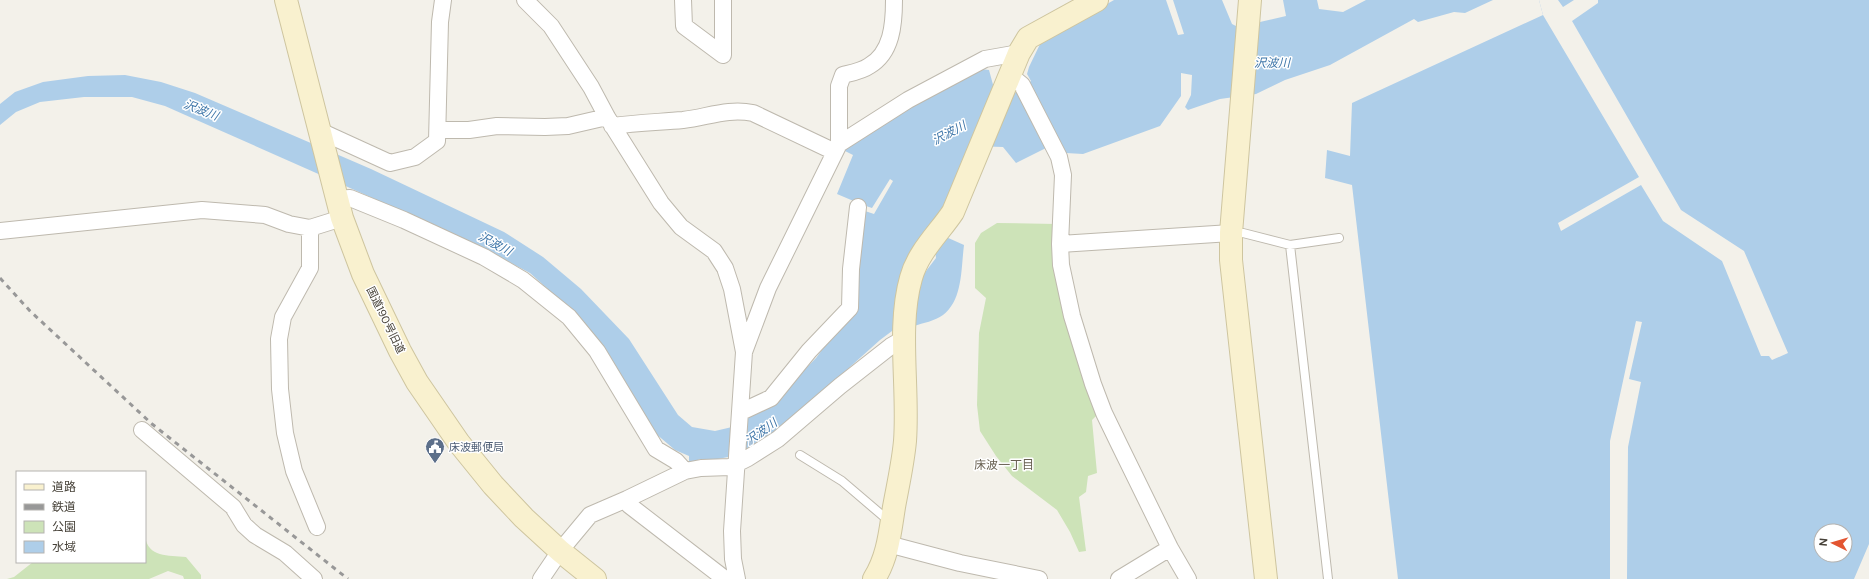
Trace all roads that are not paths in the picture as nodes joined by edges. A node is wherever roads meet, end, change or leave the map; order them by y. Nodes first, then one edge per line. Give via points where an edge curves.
1 (286, 0) edge
2 (443, 0) edge
3 (525, 0) edge
4 (683, 0) edge
5 (722, 0) edge
6 (894, 0) edge
7 (1097, 0) edge
8 (1249, 9) edge
9 (1019, 54) junction
10 (1012, 85) junction
11 (610, 121) junction
12 (438, 130) junction
13 (321, 135) junction
14 (837, 148) junction
15 (338, 200) junction
16 (858, 207) dead end
17 (310, 228) junction
18 (0, 231) edge
19 (1231, 233) junction
20 (1339, 238) dead end
21 (1060, 244) junction
22 (1290, 245) junction
23 (905, 338) junction
24 (744, 352) junction
25 (741, 415) junction
26 (142, 430) dead end
27 (800, 455) dead end
28 (737, 461) junction
29 (681, 466) junction
30 (627, 499) junction
31 (893, 518) junction
32 (318, 527) dead end
33 (888, 544) junction
34 (1170, 548) junction
35 (560, 551) junction
36 (314, 579) edge
37 (541, 579) edge
38 (595, 579) edge
39 (725, 579) edge
40 (737, 579) edge
41 (874, 579) edge
42 (1040, 579) edge
43 (1119, 579) edge
44 (1188, 579) edge
45 (1266, 579) edge
46 (1328, 579) edge

1 - 13 street, 国道190号旧道
2 - 12 street
3 - 11 street via 551,26
4 - 5 street via 684,26 723,55
6 - 14 street via 891,38 880,57 869,67 842,75 839,86
7 - 9 street via 1028,38
8 - 19 street
9 - 10 street
9 - 14 street via 985,59 908,100
10 - 21 street via 1041,124 1059,157 1063,175
10 - 23 street via 979,149 953,212 928,246 911,276 905,301
11 - 12 street via 568,126 497,126 469,130
11 - 14 street via 684,120 721,112 741,111 753,113
11 - 24 street via 661,203 681,227 714,252 725,268 732,289
12 - 13 street via 437,141 426,150 390,163
13 - 15 street, 国道190号旧道
14 - 24 street via 768,288
15 - 17 street
15 - 29 street via 350,198 404,220 484,257 523,280 569,317 597,351 656,449
15 - 35 street, 国道190号旧道 via 363,274 418,382 459,443 493,485
16 - 25 street via 850,269 850,308 809,351 771,398
17 - 18 street via 265,215 202,210
17 - 32 street via 310,268 282,317 279,339 280,389 285,433 294,471
19 - 21 street
19 - 22 lane via 1243,233
19 - 45 street via 1234,302
20 - 22 lane
21 - 34 street via 1061,265 1072,316 1093,384 1104,413
22 - 46 lane
23 - 28 street via 840,386 778,439
23 - 31 street via 905,441
24 - 25 street
25 - 28 street
26 - 36 street via 233,507 244,525 255,535 285,553
27 - 31 lane via 842,481 883,516
28 - 29 street via 730,467
28 - 40 street via 732,538
29 - 30 street
30 - 35 street via 590,515
30 - 39 street via 629,505
31 - 33 street
33 - 41 street via 882,566
33 - 42 street via 960,563
34 - 43 street
34 - 44 street
35 - 37 street
35 - 38 street, 国道190号旧道

